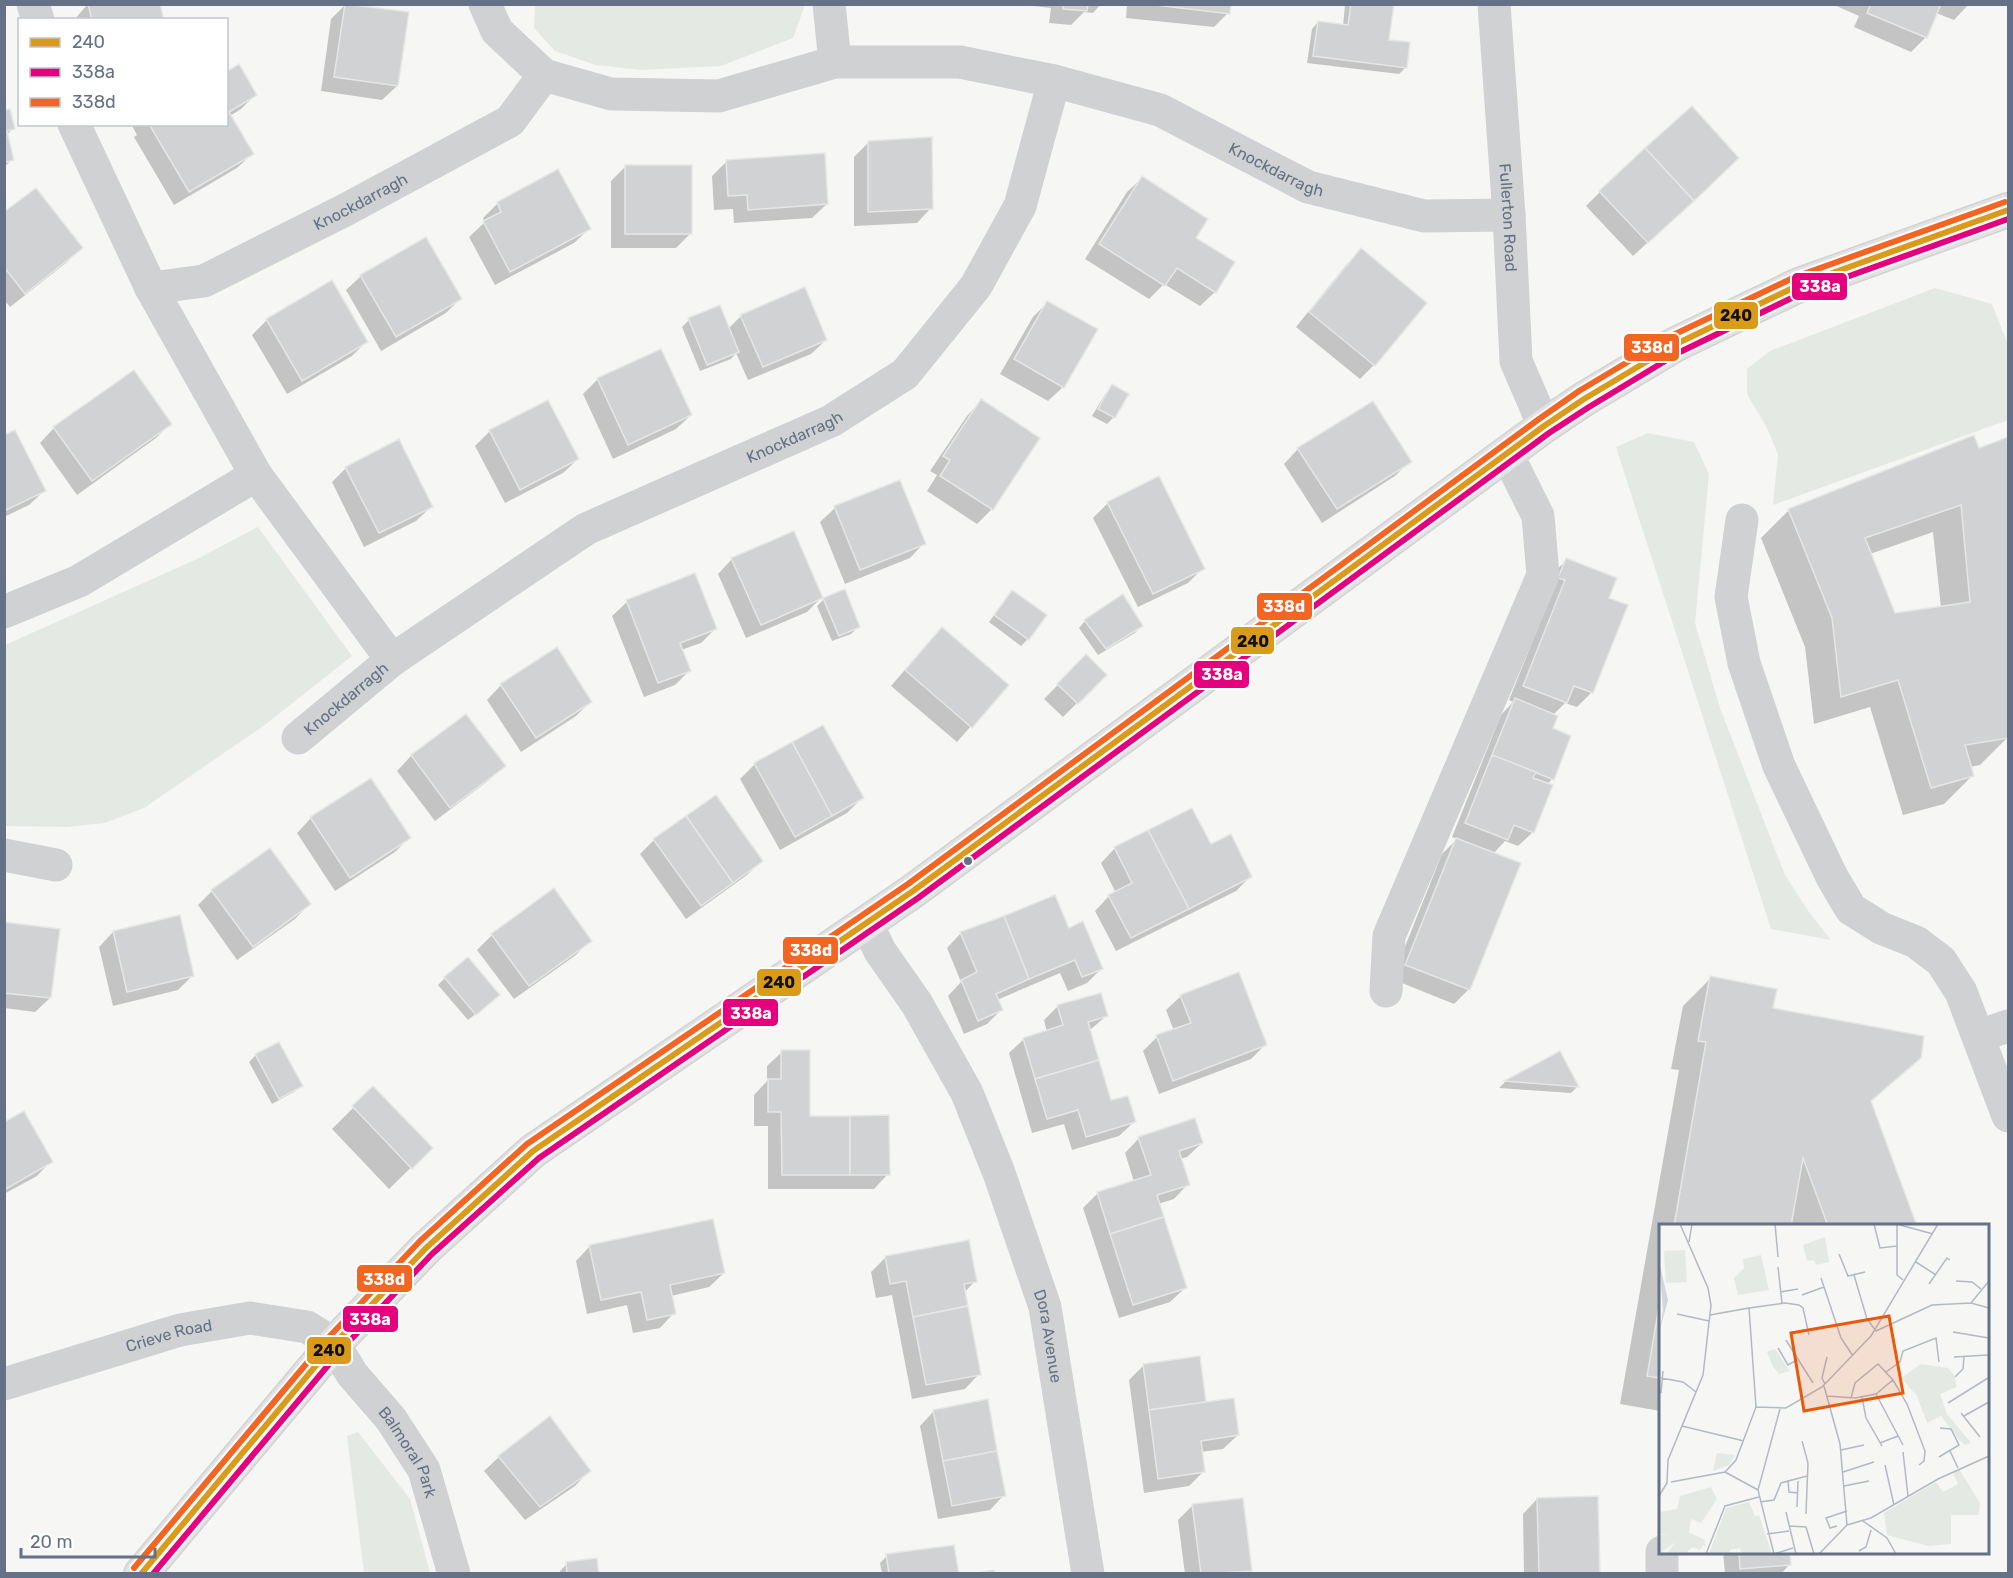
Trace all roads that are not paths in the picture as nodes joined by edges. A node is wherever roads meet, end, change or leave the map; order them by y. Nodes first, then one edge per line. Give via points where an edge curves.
1 (485, 4) edge
2 (829, 4) edge
3 (1494, 4) edge
4 (835, 62) junction
5 (544, 75) junction
6 (1054, 81) junction
7 (75, 126) edge
8 (2008, 210) edge
9 (1509, 215) junction
10 (151, 288) junction
11 (1544, 426) junction
12 (1507, 454) junction
13 (256, 475) junction
14 (1742, 520) dead end
15 (4, 612) edge
16 (392, 660) junction
17 (298, 738) dead end
18 (4, 855) edge
19 (56, 865) dead end
20 (866, 922) junction
21 (1386, 991) dead end
22 (1994, 1031) edge
23 (2008, 1116) edge
24 (334, 1344) junction
25 (4, 1384) edge
26 (1662, 1554) edge
27 (141, 1574) edge
28 (454, 1574) edge
29 (1088, 1574) edge
30 (1662, 1574) edge

1 - 5 street, Knockdarragh via 497,31
2 - 4 street
3 - 9 street, Fullerton Road
4 - 5 street, Knockdarragh via 719,96 611,94
4 - 6 street, Knockdarragh via 960,62
5 - 10 street, Knockdarragh via 510,121 204,281
6 - 9 street, Knockdarragh via 1160,110 1308,187 1424,216
6 - 16 street, Knockdarragh via 1020,206 976,286 905,374 831,421 586,530
7 - 10 street, Knockdarragh
8 - 11 main road via 1799,285 1676,344
9 - 11 street, Fullerton Road via 1516,361
10 - 13 street, Knockdarragh
11 - 12 main road
12 - 20 main road
12 - 21 street via 1538,516 1543,575 1389,936
13 - 15 street via 79,581
13 - 16 street, Knockdarragh
14 - 22 street via 1731,597 1744,663 1779,766 1832,878 1851,909 1881,928 1916,942 1941,961
16 - 17 street, Knockdarragh
18 - 19 street
20 - 24 main road via 533,1151 426,1248
20 - 29 street, Dora Avenue via 967,1093 1042,1295
22 - 23 street
24 - 25 street, Crieve Road via 308,1327 250,1318 180,1330
24 - 27 main road
24 - 28 street, Balmoral Park via 424,1470
26 - 30 street

